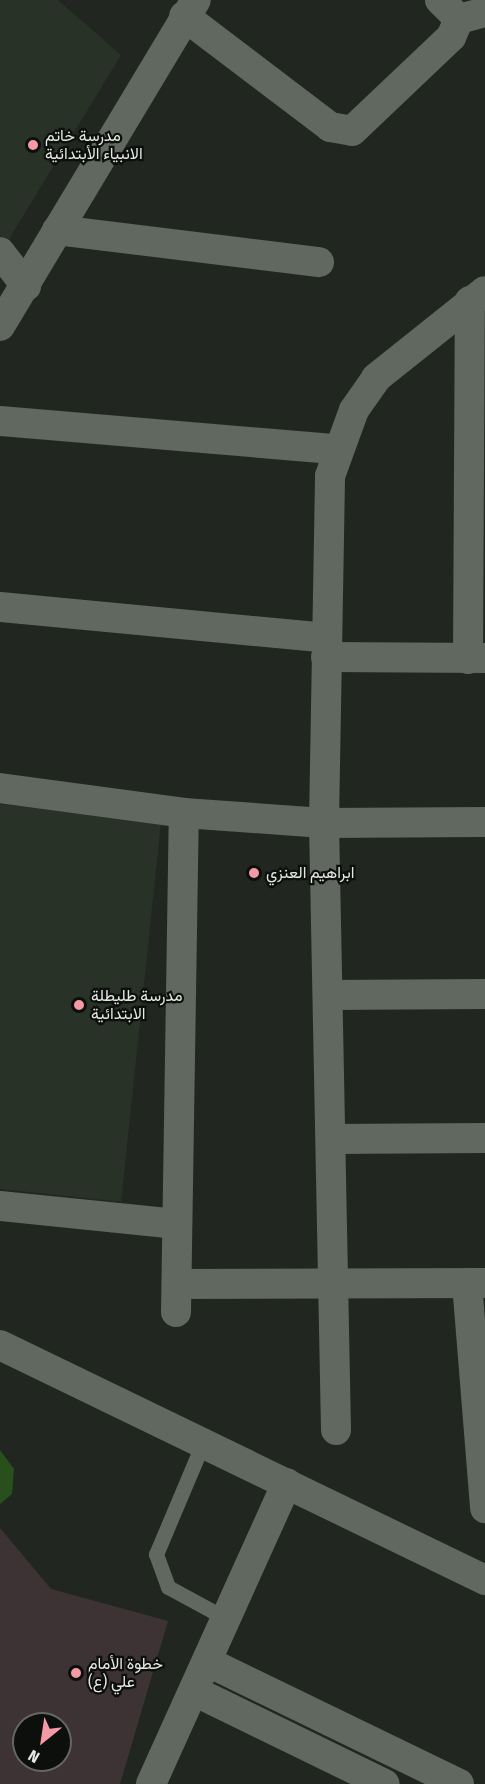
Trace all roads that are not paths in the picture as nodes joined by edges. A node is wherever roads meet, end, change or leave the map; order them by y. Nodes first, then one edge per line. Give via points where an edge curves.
1 (190, 8) edge
2 (461, 10) edge
3 (57, 230) junction
4 (0, 252) edge
5 (319, 262) dead end
6 (26, 286) junction
7 (477, 296) edge
8 (0, 326) edge
9 (0, 421) edge
10 (336, 449) junction
11 (0, 607) edge
12 (326, 647) junction
13 (477, 658) edge
14 (0, 788) edge
15 (183, 813) junction
16 (485, 822) edge
17 (324, 823) junction
18 (485, 994) edge
19 (328, 995) junction
20 (485, 1138) edge
21 (331, 1139) junction
22 (0, 1206) edge
23 (177, 1224) junction
24 (476, 1282) edge
25 (334, 1283) junction
26 (0, 1346) edge
27 (336, 1430) dead end
28 (203, 1443) junction
29 (287, 1483) junction
30 (485, 1508) edge
31 (485, 1580) edge
32 (227, 1619) junction
33 (208, 1662) junction
34 (194, 1691) junction
35 (151, 1784) edge
36 (385, 1784) edge
37 (459, 1784) edge

1 - 2 street via 330,128 352,131 451,37
1 - 3 street
3 - 5 street
3 - 6 street
4 - 6 street
6 - 8 street
7 - 10 street via 376,378
7 - 13 street
9 - 10 street
10 - 12 street via 327,506
11 - 12 street
12 - 13 street
12 - 17 street
14 - 15 street
15 - 17 street
15 - 23 street
16 - 17 street
17 - 19 street
18 - 19 street
19 - 21 street
20 - 21 street
21 - 25 street
22 - 23 street
23 - 25 street via 176,1298
24 - 25 street
24 - 30 street
25 - 27 street
26 - 28 street
28 - 29 street
28 - 32 lane via 156,1554 168,1587
29 - 31 street
29 - 32 street
32 - 33 street
33 - 34 street
33 - 37 street
34 - 35 street
34 - 36 street

